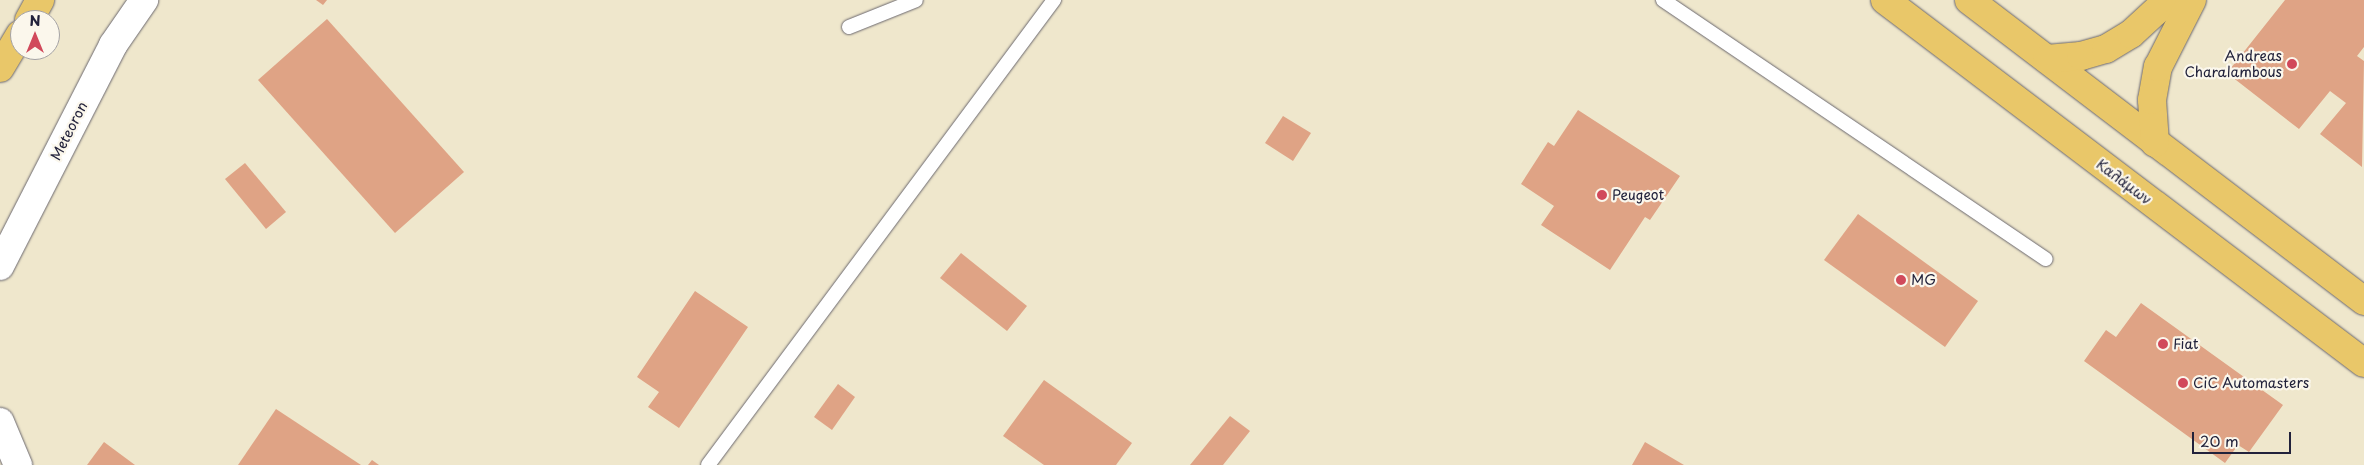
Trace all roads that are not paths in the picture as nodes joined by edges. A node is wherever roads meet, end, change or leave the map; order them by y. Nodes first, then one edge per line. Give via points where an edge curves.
1 (144, 0) edge
2 (916, 0) edge
3 (1054, 0) edge
4 (1663, 0) edge
5 (1885, 0) edge
6 (1969, 0) edge
7 (2168, 0) edge
8 (2192, 0) edge
9 (849, 27) dead end
10 (10, 52) edge
11 (2047, 59) junction
12 (0, 68) edge
13 (2155, 143) junction
14 (2046, 258) dead end
15 (0, 266) edge
16 (2364, 301) edge
17 (2364, 363) edge
18 (0, 422) edge
19 (18, 465) edge
20 (708, 465) edge

1 - 15 street, Meteoron via 113,45
2 - 9 lane
3 - 20 lane
4 - 14 lane
5 - 17 main road, Καλάμων
6 - 11 main road
7 - 11 main road via 2131,34 2106,48 2081,56
8 - 13 main road via 2158,66 2152,100
10 - 12 main road
11 - 13 main road
13 - 16 main road
18 - 19 street

